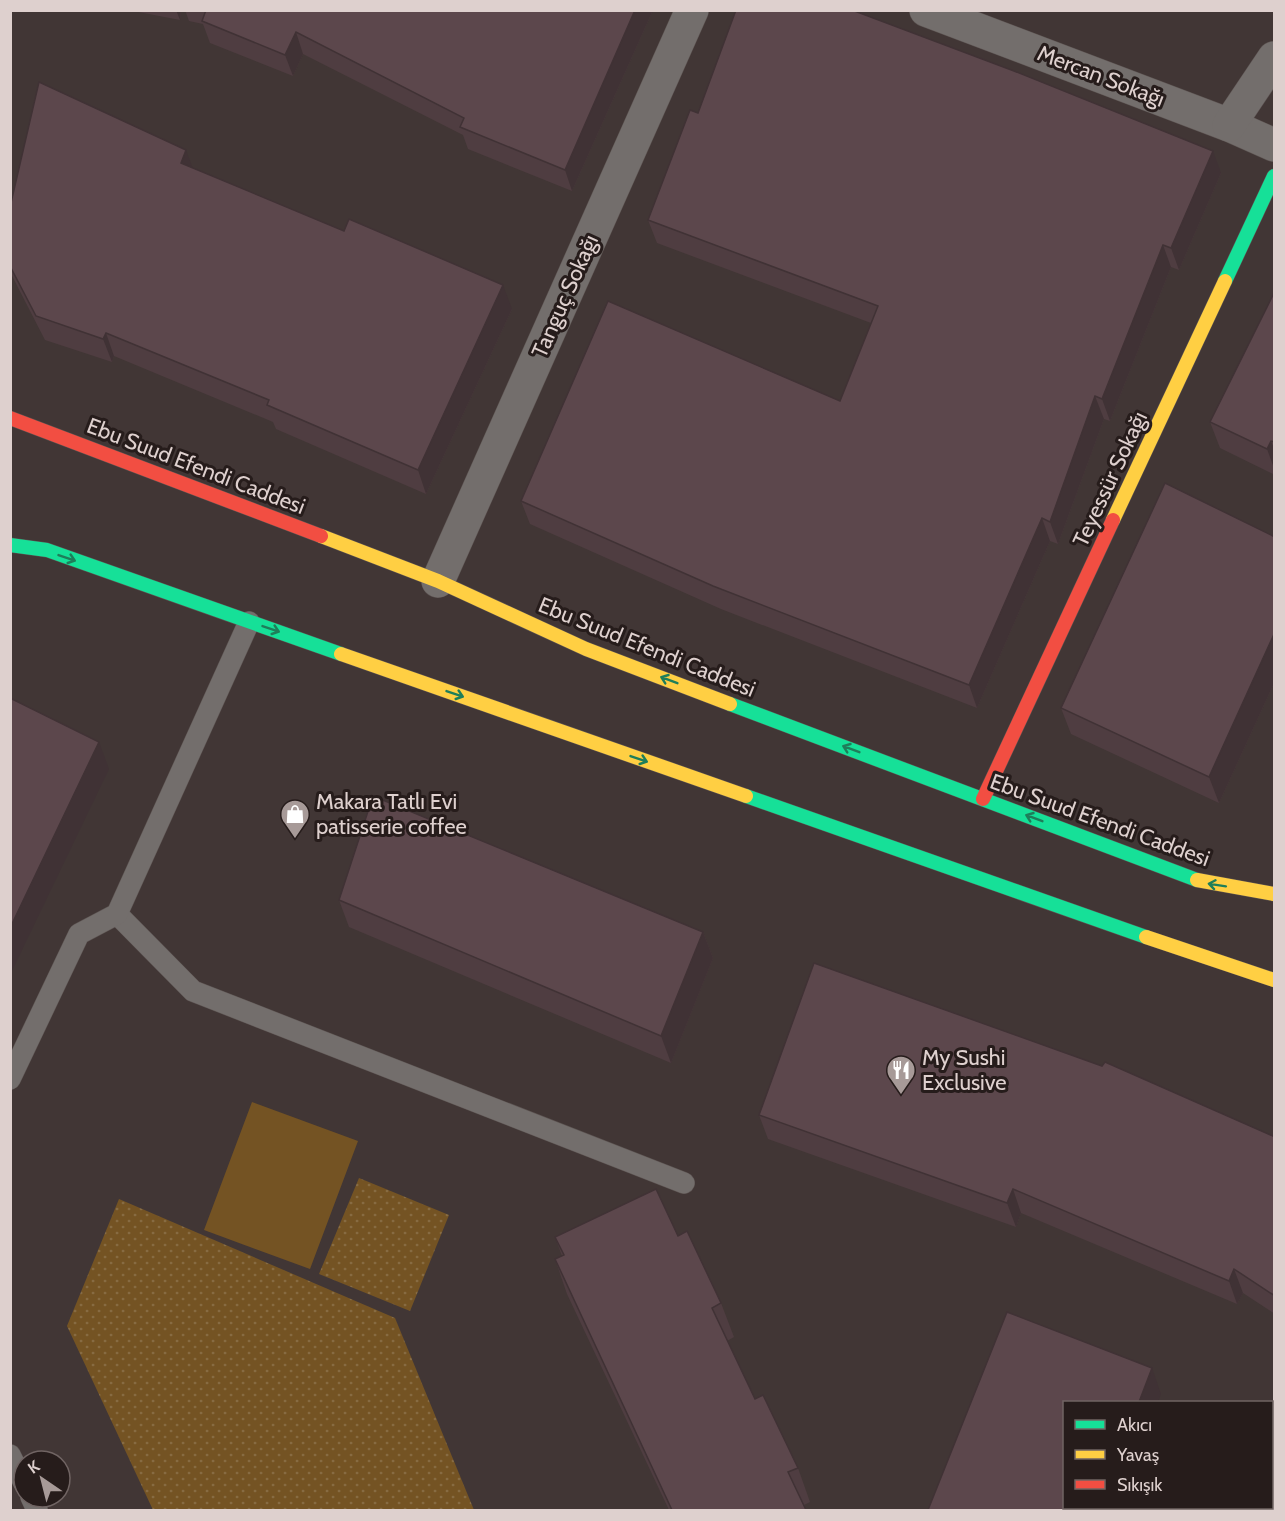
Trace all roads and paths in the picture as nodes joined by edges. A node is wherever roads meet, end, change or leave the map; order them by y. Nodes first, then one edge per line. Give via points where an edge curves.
1 (692, 10) edge
2 (930, 11) edge
3 (1275, 58) edge
4 (1229, 125) junction
5 (1275, 145) edge
6 (1275, 176) edge
7 (10, 418) edge
8 (10, 545) edge
9 (438, 581) junction
10 (249, 622) junction
11 (983, 799) junction
12 (1275, 894) edge
13 (117, 914) junction
14 (1244, 971) junction
15 (1275, 980) edge
16 (1275, 985) edge
17 (10, 1079) edge
18 (684, 1183) dead end

1 - 9 street, Tanguç Sokağı
2 - 4 street, Mercan Sokağı
3 - 4 street
4 - 5 street, Mercan Sokağı
6 - 11 street, Teyessür Sokağı
7 - 9 street, Ebu Suud Efendi Caddesi
8 -> 10 street via 47,550
11 -> 9 street, Ebu Suud Efendi Caddesi via 586,649
10 - 13 lane
10 -> 14 street
12 -> 11 street, Ebu Suud Efendi Caddesi via 1200,882
13 - 17 lane via 79,934
13 - 18 lane via 193,991
14 - 15 street
14 - 16 street

